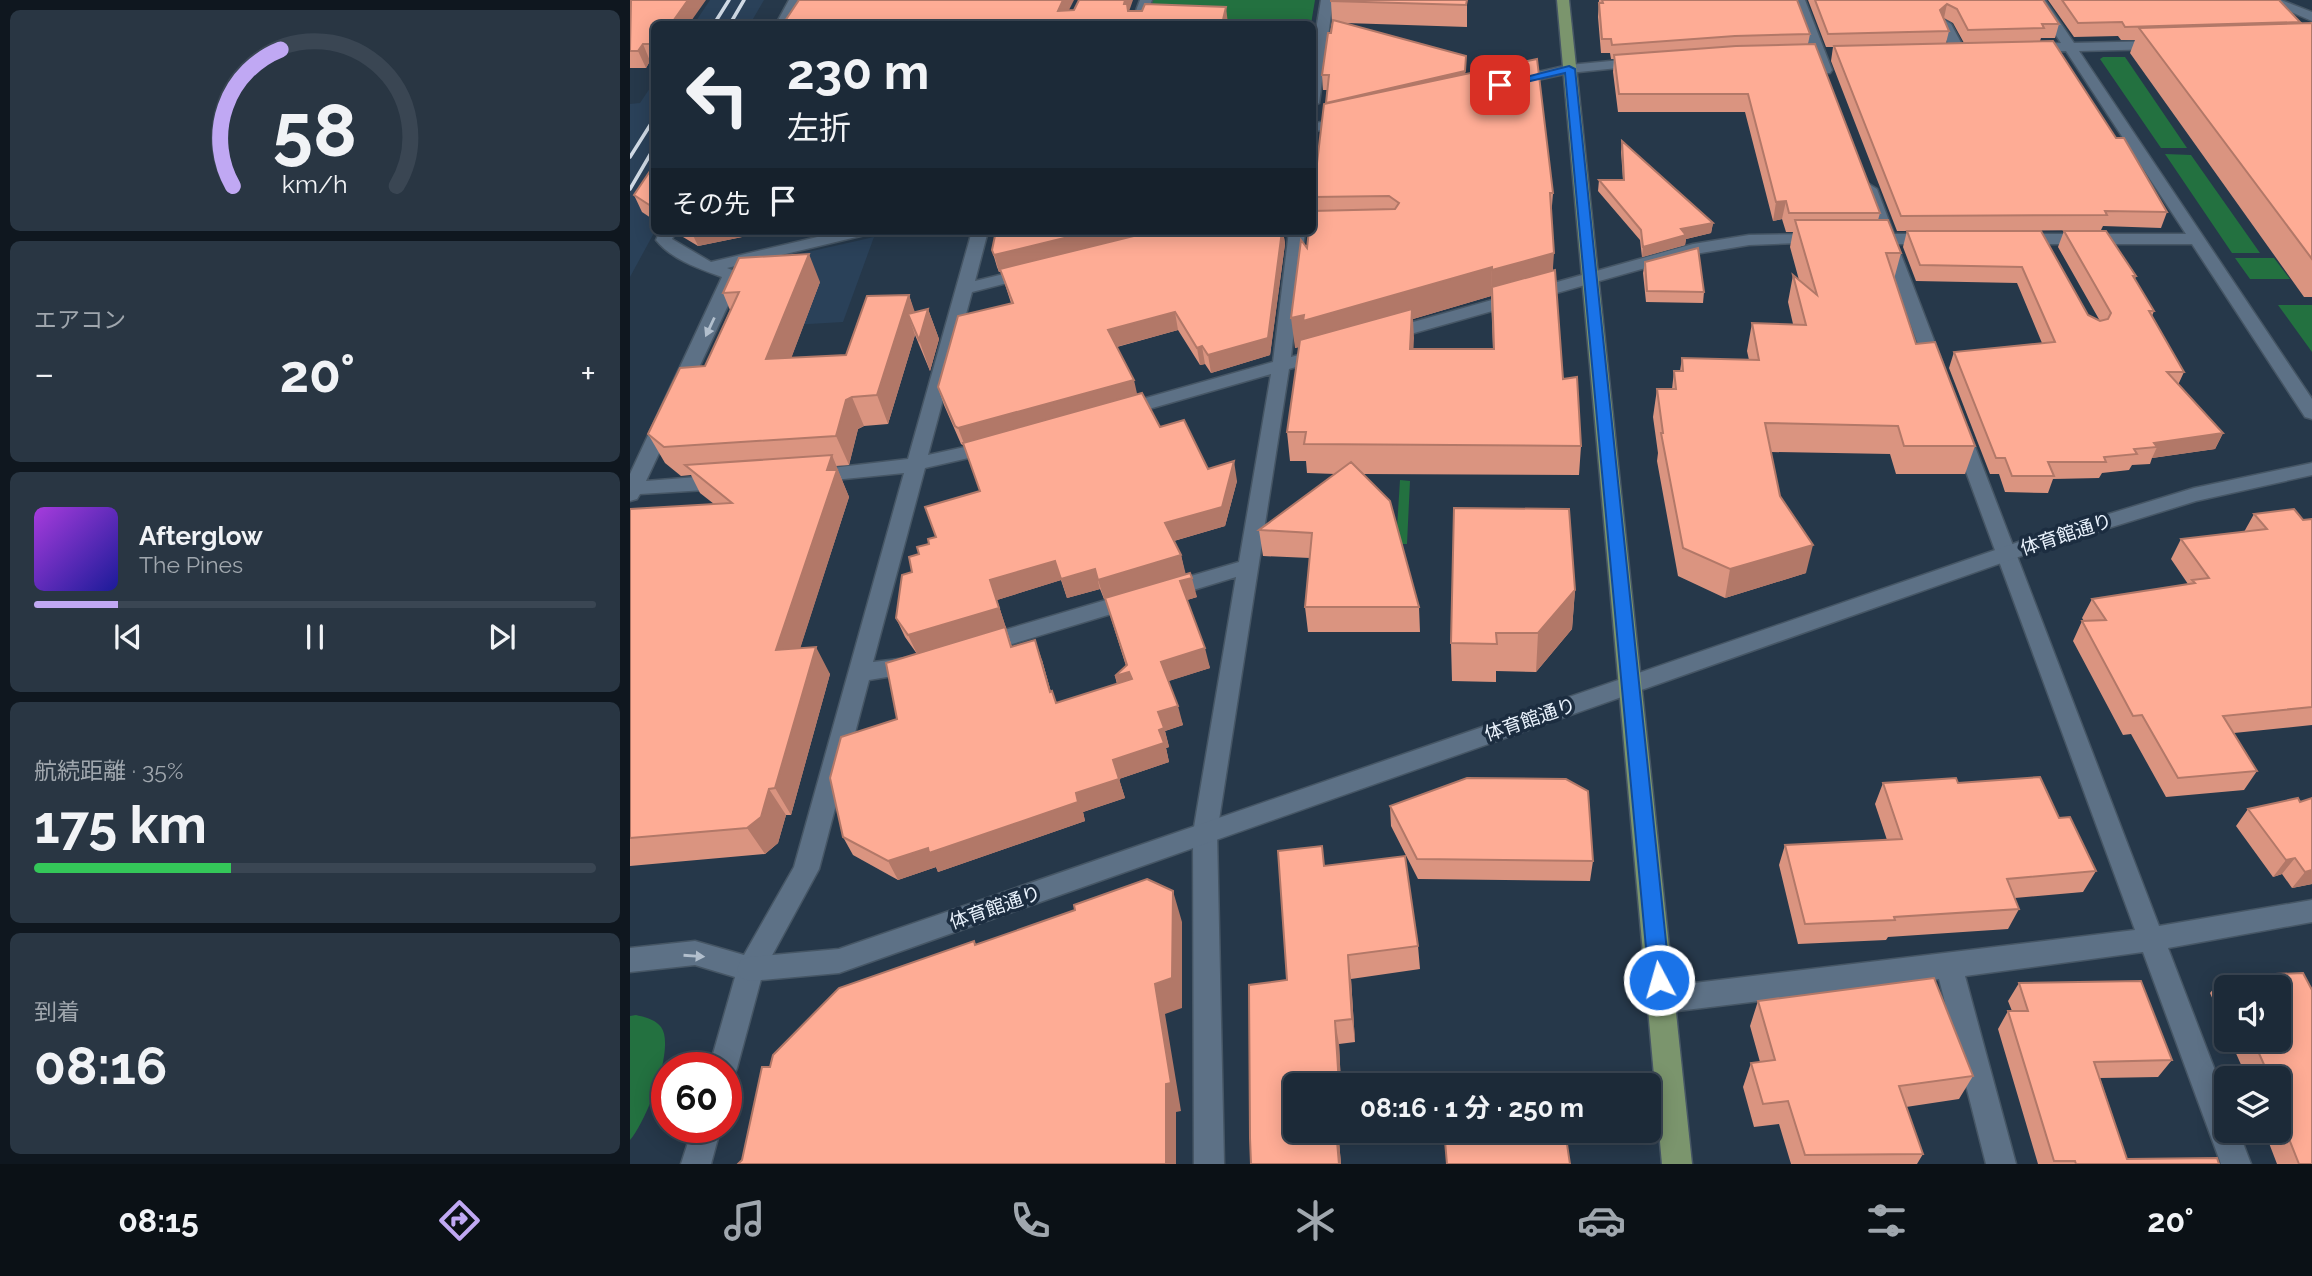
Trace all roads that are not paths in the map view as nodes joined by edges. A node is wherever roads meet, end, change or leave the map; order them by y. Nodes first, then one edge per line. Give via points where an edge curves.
1 (795, 0) edge
2 (1146, 0) edge
3 (1327, 0) edge
4 (1563, 0) edge
5 (1799, 0) edge
6 (2039, 0) edge
7 (2270, 0) edge
8 (2312, 17) edge
9 (784, 21) edge
10 (1138, 21) edge
11 (1945, 24) edge
12 (1316, 37) edge
13 (2173, 45) edge
14 (2070, 47) junction
15 (2020, 48) edge
16 (1957, 50) edge
17 (1661, 60) edge
18 (1569, 69) junction
19 (1500, 85) edge
20 (1832, 91) edge
21 (1366, 116) edge
22 (1316, 127) edge
23 (1860, 165) edge
24 (666, 235) edge
25 (846, 235) edge
26 (979, 235) edge
27 (1301, 235) edge
28 (1831, 239) edge
29 (1858, 239) edge
30 (1887, 239) junction
31 (1954, 239) edge
32 (2005, 239) edge
33 (2043, 239) junction
34 (2197, 240) junction
35 (2056, 262) edge
36 (709, 267) junction
37 (1041, 270) edge
38 (1590, 278) junction
39 (963, 289) junction
40 (1373, 340) edge
41 (1346, 347) edge
42 (1281, 366) junction
43 (2312, 413) edge
44 (1108, 415) edge
45 (1016, 440) edge
46 (915, 465) junction
47 (2312, 469) edge
48 (794, 478) edge
49 (743, 481) edge
50 (632, 491) edge
51 (2005, 554) junction
52 (1249, 566) junction
53 (966, 650) edge
54 (939, 658) edge
55 (859, 673) junction
56 (1630, 684) junction
57 (1205, 833) junction
58 (2312, 911) edge
59 (2152, 939) junction
60 (630, 960) edge
61 (1949, 965) junction
62 (750, 969) junction
63 (1661, 1000) junction
64 (727, 1052) edge
65 (702, 1143) edge
66 (696, 1164) edge
67 (1209, 1164) edge
68 (1677, 1164) edge
69 (2001, 1164) edge
70 (2236, 1164) edge

1 - 9 street
2 - 10 street
3 - 12 street
4 - 18 main road
5 - 20 street
6 - 14 street
7 - 8 street
11 - 16 street
13 - 14 street
14 - 15 street
14 - 34 street
17 - 18 street
18 - 19 street
18 - 38 main road
21 - 22 street
23 - 30 street
24 - 36 street via 664,240 670,245
25 - 36 street
26 - 39 street
27 - 42 street
28 - 38 street via 1710,246
29 - 30 street
30 - 31 street
30 - 51 street
32 - 33 street
33 - 34 street
33 - 35 street
34 - 43 street
36 -> 50 street via 730,275 730,284
37 - 39 street
38 - 40 street
38 - 56 main road
39 - 46 street
41 - 42 street
42 - 44 street
42 - 52 street
45 - 46 street
46 - 48 street
46 - 55 street
47 - 51 street, 体育館通り via 2151,507
49 - 50 street
51 - 56 street, 体育館通り
51 - 59 street
52 - 53 street
52 - 57 street
54 - 55 street
55 - 62 street via 806,869
56 - 57 street, 体育館通り
56 - 63 main road
57 - 62 street, 体育館通り via 839,961
57 - 67 street
58 - 59 street
59 - 61 street
59 - 70 street
60 -> 62 street via 695,953
61 - 63 street
61 - 69 street
62 - 64 street
63 - 68 main road
65 - 66 street

